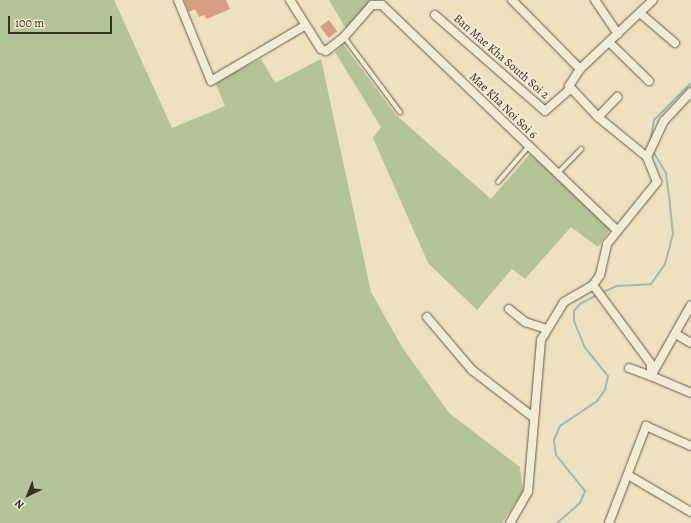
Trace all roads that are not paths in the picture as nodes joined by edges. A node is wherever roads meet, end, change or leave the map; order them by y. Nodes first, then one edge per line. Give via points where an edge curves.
1 (178, 0) edge
2 (290, 0) edge
3 (512, 0) edge
4 (595, 0) edge
5 (653, 0) edge
6 (640, 13) junction
7 (435, 14) dead end
8 (306, 26) junction
9 (618, 34) junction
10 (344, 38) junction
11 (609, 42) junction
12 (675, 43) dead end
13 (580, 69) junction
14 (649, 81) dead end
15 (570, 89) junction
16 (691, 92) edge
17 (617, 97) dead end
18 (400, 112) dead end
19 (598, 117) junction
20 (528, 148) junction
21 (581, 149) dead end
22 (648, 156) junction
23 (557, 174) junction
24 (498, 182) dead end
25 (617, 230) junction
26 (595, 287) junction
27 (691, 304) edge
28 (508, 309) dead end
29 (427, 317) dead end
30 (546, 329) junction
31 (676, 334) junction
32 (691, 343) edge
33 (629, 368) dead end
34 (651, 376) junction
35 (691, 394) edge
36 (533, 417) junction
37 (691, 446) edge
38 (628, 475) junction
39 (691, 512) edge
40 (611, 522) edge
41 (510, 523) edge

1 - 8 street via 211,81
2 - 8 street
3 - 13 street
4 - 9 street
5 - 6 street
6 - 9 street
6 - 12 street
7 - 15 street, Ban Mae Kha South Soi 2 via 545,111
8 - 10 street via 321,49 326,51
9 - 11 street
10 - 18 lane
10 - 20 street, Mae Kha Noi Soi 6 via 372,5 379,3
11 - 13 street
11 - 14 street
13 - 15 street via 570,80
15 - 19 street
16 - 22 street via 664,121
17 - 19 street
19 - 22 street
20 - 23 street, Mae Kha Noi Soi 6
20 - 24 lane
21 - 23 lane
22 - 25 street via 657,182
23 - 25 street, Mae Kha Noi Soi 6
25 - 26 street via 607,244
26 - 30 street via 564,302
26 - 34 street via 651,364
27 - 31 street
28 - 30 street via 524,322
29 - 36 street via 472,370
30 - 36 street via 540,340
31 - 32 street
31 - 34 street
33 - 34 street
34 - 35 street
36 - 41 street via 528,492
37 - 38 street via 646,426
38 - 39 street
38 - 40 street

